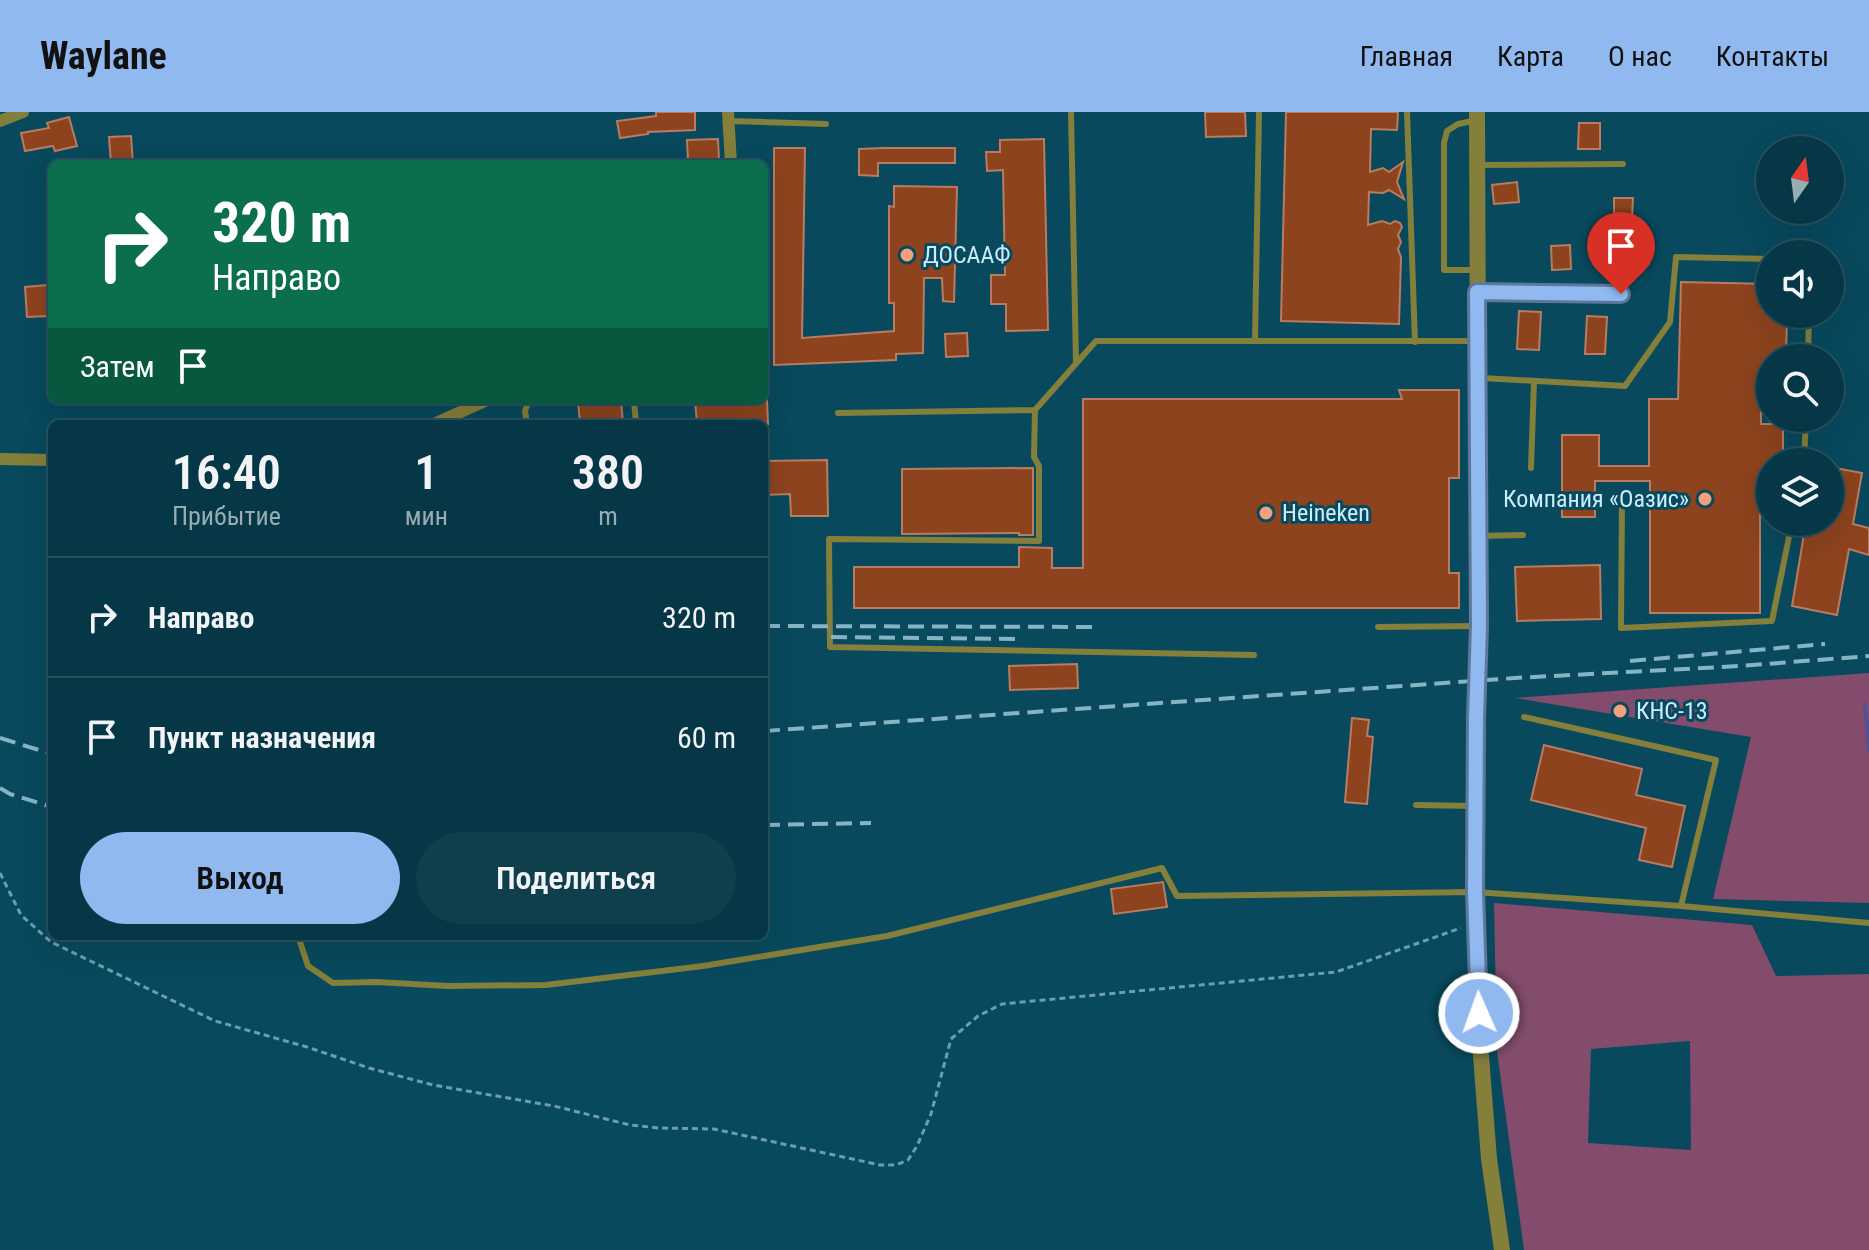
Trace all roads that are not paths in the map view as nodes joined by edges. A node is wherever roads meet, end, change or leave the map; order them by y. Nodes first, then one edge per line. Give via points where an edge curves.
1 (23, 112) edge
2 (1071, 112) edge
3 (1259, 112) edge
4 (1407, 112) edge
5 (1477, 116) edge
6 (728, 117) edge
7 (0, 121) edge
8 (826, 124) dead end
9 (731, 160) edge
10 (1623, 164) dead end
11 (1477, 165) junction
12 (1756, 259) edge
13 (1477, 270) junction
14 (1477, 292) junction
15 (1621, 294) dead end
16 (1255, 341) junction
17 (1478, 341) junction
18 (1415, 342) junction
19 (1076, 363) junction
20 (1478, 378) junction
21 (1534, 381) junction
22 (478, 404) edge
23 (1035, 410) junction
24 (838, 413) dead end
25 (443, 420) edge
26 (0, 459) edge
27 (48, 460) edge
28 (1531, 468) dead end
29 (1622, 499) dead end
30 (1523, 535) dead end
31 (1479, 536) junction
32 (1789, 536) edge
33 (1479, 626) junction
34 (1378, 627) dead end
35 (1254, 655) dead end
36 (1524, 717) dead end
37 (1416, 805) dead end
38 (1475, 806) junction
39 (1475, 892) junction
40 (1681, 906) junction
41 (1869, 923) edge
42 (299, 940) edge
43 (1502, 1250) edge

1 - 7 street
2 - 19 lane
3 - 16 lane
4 - 18 lane
5 - 11 street
5 - 13 lane via 1447,131 1444,143 1444,270
6 - 8 lane
6 - 9 street
10 - 11 lane
11 - 13 street
12 - 21 lane via 1676,257 1670,322 1625,386
13 - 14 street
14 - 15 lane
14 - 17 street
16 - 18 lane
16 - 19 lane via 1096,341
17 - 18 lane
17 - 20 street
19 - 23 lane
20 - 21 lane
20 - 31 street
21 - 28 lane
22 - 25 street
23 - 24 lane
23 - 35 lane via 1039,541 829,539 830,647
26 - 27 street
29 - 32 lane via 1621,628 1772,621
30 - 31 lane
31 - 33 street
33 - 34 lane
33 - 38 street
36 - 40 lane via 1716,760
37 - 38 lane
38 - 39 street
39 - 40 lane
39 - 42 lane via 1177,896 1162,868 887,936 546,985 333,983 308,966
39 - 43 street via 1480,1043
40 - 41 lane

